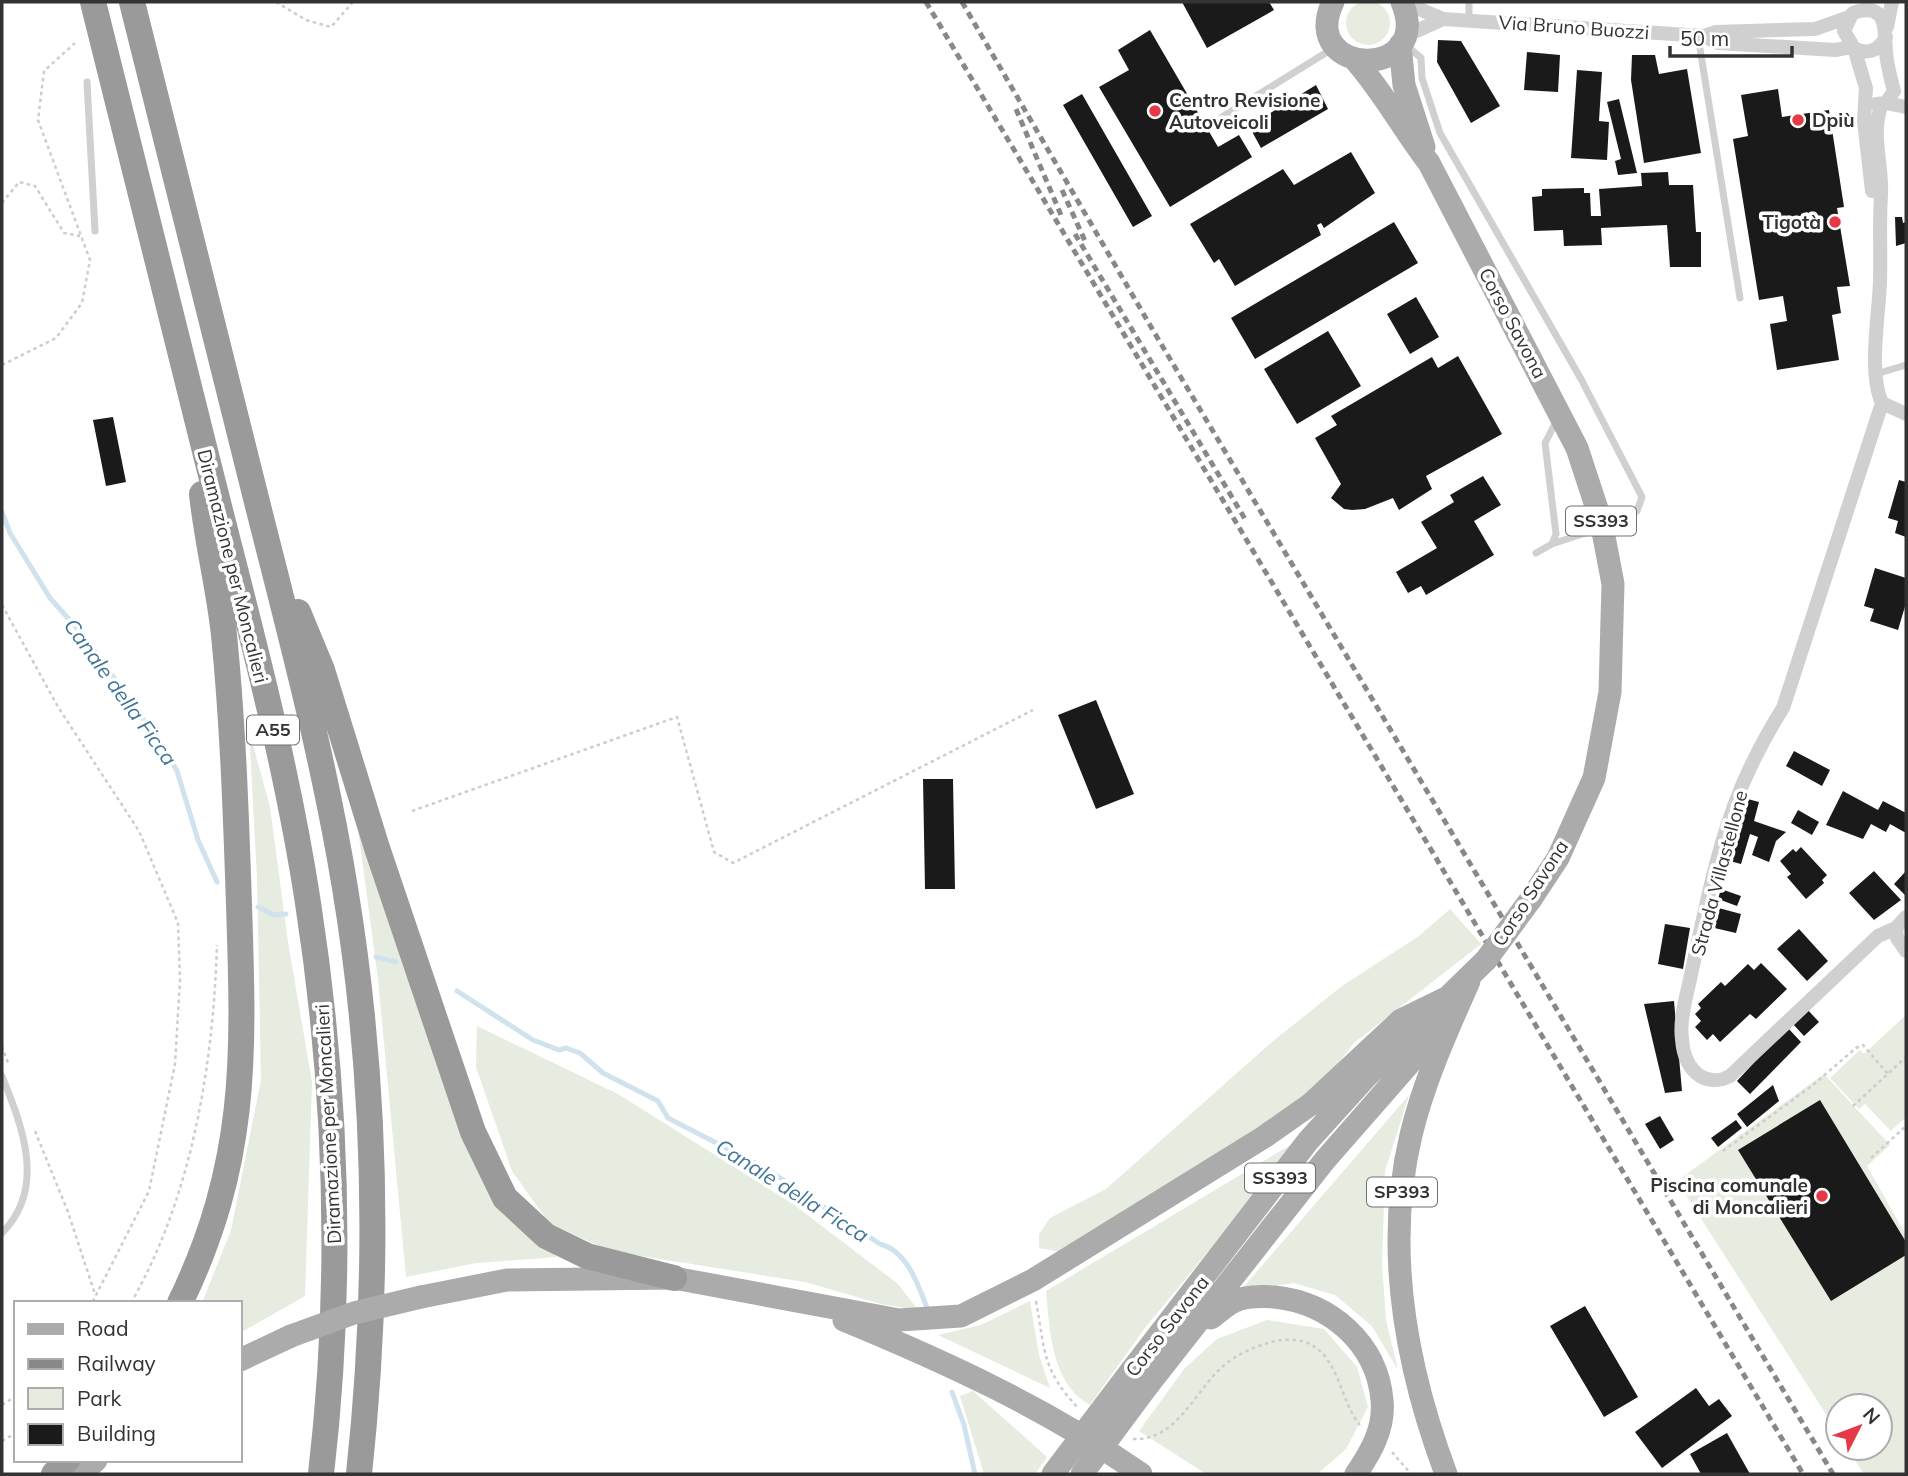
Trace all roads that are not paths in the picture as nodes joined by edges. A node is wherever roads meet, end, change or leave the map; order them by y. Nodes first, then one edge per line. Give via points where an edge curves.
1 (93, 2) edge
2 (132, 2) edge
3 (1403, 2) edge
4 (1469, 2) edge
5 (1892, 2) edge
6 (1329, 5) edge
7 (1854, 11) edge
8 (1443, 19) junction
9 (1469, 20) junction
10 (1886, 32) junction
11 (1701, 36) junction
12 (1402, 41) junction
13 (1335, 46) junction
14 (1853, 47) junction
15 (1355, 60) junction
16 (87, 82) dead end
17 (1896, 85) edge
18 (1866, 91) junction
19 (1884, 104) junction
20 (1906, 107) edge
21 (1222, 117) dead end
22 (1429, 163) junction
23 (1465, 177) junction
24 (1443, 190) junction
25 (1878, 213) junction
26 (96, 231) dead end
27 (1740, 298) dead end
28 (1906, 365) edge
29 (1876, 374) junction
30 (189, 388) junction
31 (1882, 403) junction
32 (1560, 414) junction
33 (1906, 414) edge
34 (1549, 472) junction
35 (1539, 475) dead end
36 (1617, 526) dead end
37 (264, 529) junction
38 (1585, 533) dead end
39 (1552, 544) junction
40 (1536, 553) dead end
41 (1901, 922) edge
42 (1906, 951) edge
43 (1451, 1004) junction
44 (2, 1076) edge
45 (2, 1233) edge
46 (674, 1278) junction
47 (181, 1301) edge
48 (802, 1303) junction
49 (1184, 1339) junction
50 (242, 1359) edge
51 (1140, 1377) junction
52 (94, 1462) edge
53 (1133, 1468) edge
54 (81, 1474) edge
55 (321, 1474) edge
56 (359, 1474) edge
57 (1053, 1474) edge
58 (1082, 1474) edge
59 (1151, 1474) edge
60 (1356, 1474) edge
61 (1446, 1474) edge

1 - 30 highway, Diramazione per Moncalieri / A55
2 - 37 highway, Diramazione per Moncalieri / A55
3 - 8 street, Via Bruno Buozzi
3 - 12 main road, Corso Savona via 1408,25
4 - 9 lane
5 - 10 street
6 - 13 main road via 1327,24
7 - 10 street via 1873,10 1882,17
7 - 11 street, Via Bruno Buozzi via 1815,29
7 - 14 street via 1844,31
8 - 9 street, Via Bruno Buozzi
8 - 12 street, Via Bruno Buozzi
9 - 11 street, Via Bruno Buozzi
10 - 14 street via 1875,50
10 - 17 street
11 - 14 street, Via Bruno Buozzi via 1718,43 1835,50
11 - 27 lane
12 - 15 main road via 1393,53 1375,61
12 - 22 main road, Corso Savona / SS393 via 1404,85
12 - 23 lane via 1421,58 1422,78 1440,133
13 - 15 main road, Corso Savona
13 - 21 lane
14 - 18 street
15 - 22 main road, Corso Savona / SS393
16 - 26 lane
17 - 18 street via 1874,78
17 - 19 street
18 - 19 street via 1872,102
18 - 25 street via 1864,121
19 - 20 street
19 - 25 street via 1878,128
22 - 24 main road, Corso Savona / SS393
23 - 24 lane
23 - 36 lane via 1581,379 1642,497 1637,511
24 - 32 main road, Corso Savona / SS393
25 - 29 street
28 - 29 lane
29 - 31 street
30 - 47 highway via 226,658 242,1060 238,1124 229,1168 198,1267
30 - 55 highway, Diramazione per Moncalieri / A55 via 282,767 321,995 335,1278
31 - 33 street
31 - 41 street, Strada Villastellone via 1783,708 1741,789 1729,824 1686,1003 1681,1036 1690,1068 1716,1081 1730,1076 1878,936
32 - 34 lane via 1545,443
32 - 43 main road, Corso Savona / SS393, bridge via 1577,448 1601,522 1613,583 1610,692 1594,778 1558,858
34 - 35 lane
34 - 39 lane via 1556,534
37 - 46 highway via 322,670 473,1132 505,1198 546,1236 587,1256
37 - 56 highway, Diramazione per Moncalieri / A55 via 319,753 345,888 358,988 370,1129 373,1270
38 - 39 lane
39 - 40 lane
41 - 42 street via 1897,938
43 - 48 main road via 1401,1020 1311,1104 1264,1137 1033,1280 961,1316 899,1320
43 - 49 main road, Corso Savona / SS393
43 - 51 main road, Corso Savona / SS393 via 1366,1077 1308,1141
43 - 61 main road, SP393 via 1411,1136 1401,1197 1401,1286 1416,1382
44 - 45 lane via 20,1123 27,1171 18,1212
46 - 48 main road
46 - 50 main road, bridge via 507,1280 354,1313
48 - 53 main road via 975,1375
49 - 51 main road, Corso Savona / SS393
49 - 60 main road via 1234,1301 1266,1296 1297,1299 1324,1310 1349,1328 1378,1376 1382,1401 1372,1452
51 - 57 main road, Corso Savona / SS393, bridge
51 - 58 main road, Corso Savona / SS393, bridge
52 - 54 main road
53 - 59 main road

